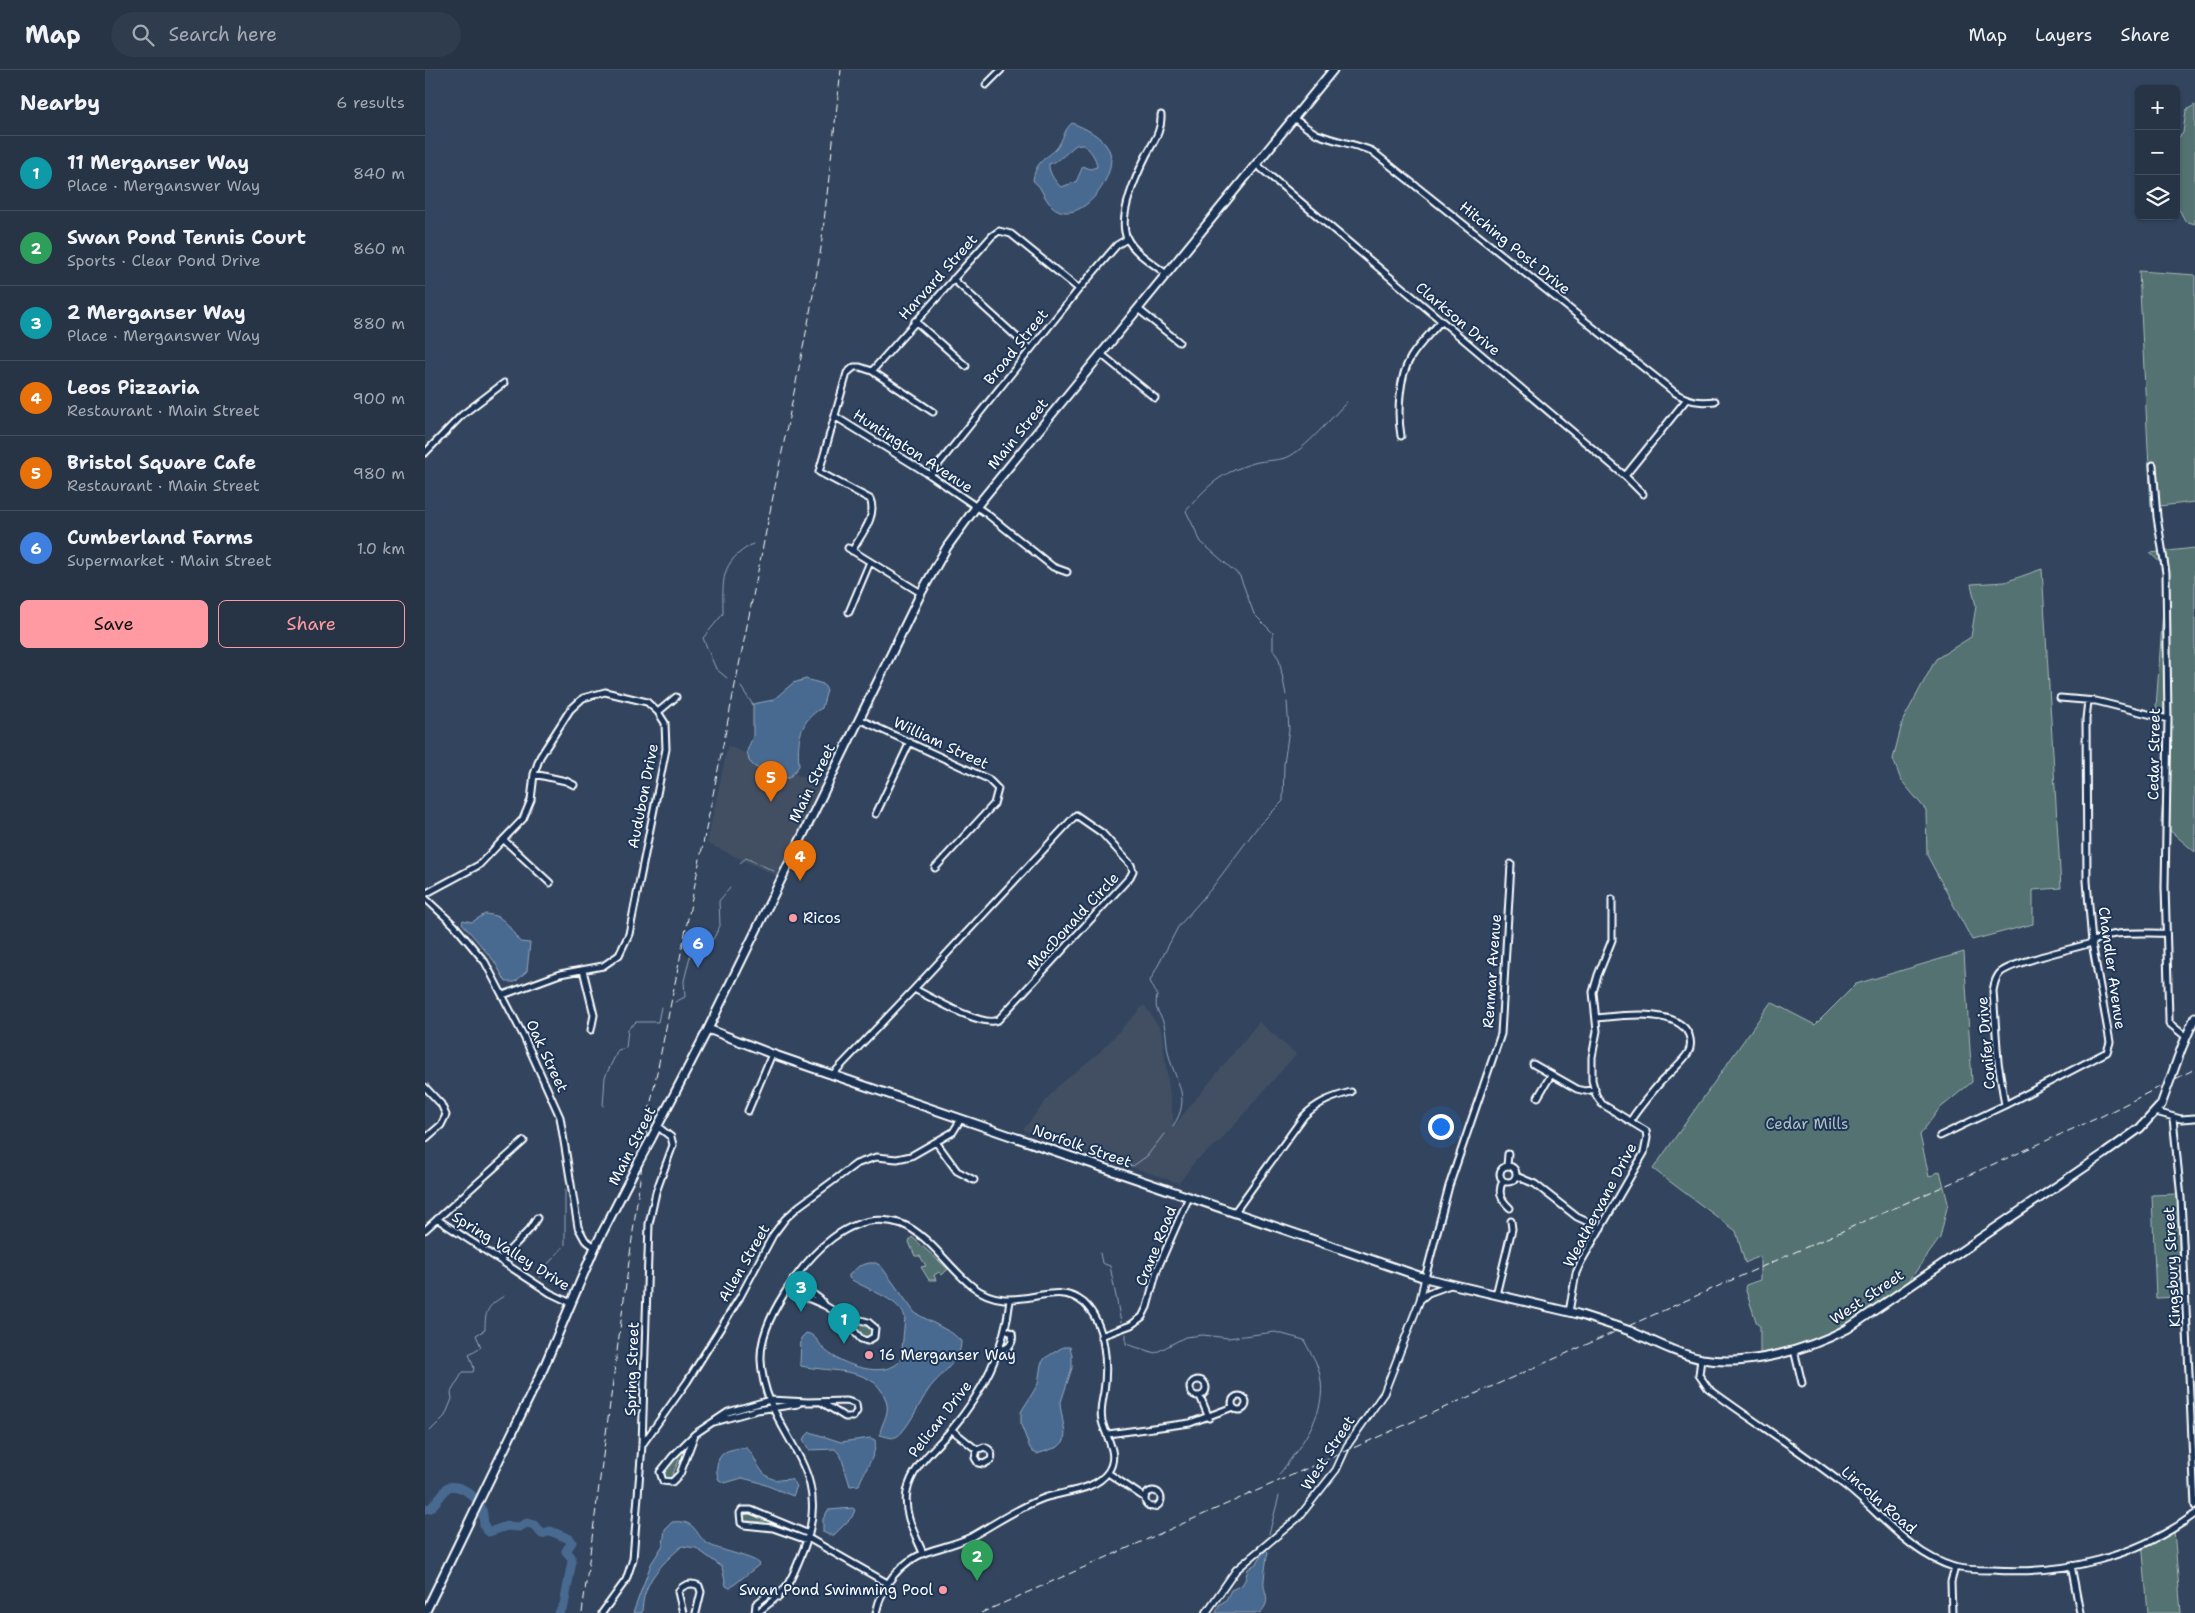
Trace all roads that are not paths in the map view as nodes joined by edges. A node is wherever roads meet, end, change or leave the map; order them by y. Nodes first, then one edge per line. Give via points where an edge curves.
1 (1001, 70) edge
2 (1333, 70) edge
3 (986, 85) dead end
4 (1161, 115) dead end
5 (1293, 118) junction
6 (1256, 164) junction
7 (1127, 239) junction
8 (1166, 274) junction
9 (953, 279) junction
10 (1079, 290) junction
11 (1138, 309) junction
12 (915, 321) junction
13 (1441, 321) junction
14 (1179, 342) dead end
15 (1030, 349) junction
16 (1101, 354) junction
17 (966, 366) dead end
18 (872, 371) junction
19 (504, 383) dead end
20 (1155, 398) dead end
21 (1686, 400) junction
22 (1715, 401) dead end
23 (933, 412) dead end
24 (836, 417) junction
25 (1401, 436) dead end
26 (425, 453) edge
27 (2153, 465) dead end
28 (929, 475) junction
29 (1625, 476) junction
30 (1643, 494) dead end
31 (977, 506) junction
32 (870, 562) junction
33 (1067, 572) dead end
34 (921, 593) junction
35 (849, 612) dead end
36 (676, 697) dead end
37 (2060, 698) dead end
38 (2088, 701) junction
39 (658, 712) junction
40 (859, 719) junction
41 (2168, 719) junction
42 (910, 742) junction
43 (534, 774) junction
44 (574, 785) dead end
45 (876, 814) dead end
46 (504, 840) junction
47 (1511, 864) dead end
48 (935, 868) dead end
49 (550, 882) dead end
50 (425, 896) edge
51 (1613, 899) dead end
52 (2166, 933) junction
53 (2092, 943) junction
54 (583, 970) junction
55 (914, 989) junction
56 (503, 995) junction
57 (2195, 1017) edge
58 (1597, 1018) junction
59 (707, 1029) junction
60 (591, 1030) dead end
61 (2185, 1036) junction
62 (772, 1054) junction
63 (1533, 1064) dead end
64 (833, 1074) junction
65 (1551, 1075) junction
66 (425, 1087) edge
67 (1595, 1089) junction
68 (1351, 1092) dead end
69 (1539, 1097) dead end
70 (2005, 1105) junction
71 (747, 1111) dead end
72 (2156, 1112) junction
73 (2173, 1118) junction
74 (2195, 1118) edge
75 (961, 1119) junction
76 (1631, 1120) junction
77 (657, 1126) junction
78 (1940, 1136) dead end
79 (425, 1139) edge
80 (524, 1141) dead end
81 (936, 1142) junction
82 (1508, 1154) dead end
83 (1507, 1166) junction
84 (1516, 1176) junction
85 (974, 1180) dead end
86 (1503, 1181) junction
87 (1189, 1197) junction
88 (1510, 1208) dead end
89 (1234, 1213) junction
90 (537, 1218) dead end
91 (437, 1219) junction
92 (1511, 1221) dead end
93 (1601, 1228) junction
94 (425, 1230) edge
95 (595, 1247) junction
96 (500, 1260) junction
97 (1425, 1278) junction
98 (793, 1279) junction
99 (1450, 1285) junction
100 (787, 1289) junction
101 (1496, 1295) junction
102 (1010, 1300) junction
103 (1420, 1300) junction
104 (571, 1303) junction
105 (825, 1304) junction
106 (1569, 1312) junction
107 (839, 1314) junction
108 (1005, 1330) junction
109 (1101, 1336) junction
110 (999, 1349) junction
111 (1794, 1350) junction
112 (1701, 1359) junction
113 (1802, 1384) dead end
114 (1200, 1396) dead end
115 (770, 1400) junction
116 (808, 1402) junction
117 (821, 1402) junction
118 (773, 1407) junction
119 (1233, 1407) dead end
120 (1209, 1418) junction
121 (711, 1423) junction
122 (952, 1430) junction
123 (695, 1434) junction
124 (1108, 1434) junction
125 (642, 1445) junction
126 (977, 1450) dead end
127 (1108, 1473) junction
128 (1145, 1498) dead end
129 (2195, 1506) edge
130 (2195, 1514) edge
131 (775, 1521) junction
132 (773, 1528) junction
133 (808, 1537) junction
134 (923, 1554) junction
135 (2071, 1565) junction
136 (1955, 1567) junction
137 (887, 1584) junction
138 (425, 1613) edge
139 (602, 1613) edge
140 (683, 1613) edge
141 (696, 1613) edge
142 (756, 1613) edge
143 (876, 1613) edge
144 (1206, 1613) edge
145 (1953, 1613) edge
146 (2080, 1613) edge

1 - 3 street
2 - 5 main road, Main Street
4 - 7 street via 1159,131 1130,196 1125,218
5 - 6 main road, Main Street
5 - 21 street, Hitching Post Drive via 1321,135 1372,151
6 - 8 main road, Main Street
6 - 13 street, Clarkson Drive
7 - 8 street
7 - 10 street, Broad Street via 1117,245
8 - 11 main road, Main Street
9 - 10 street, Harvard Street via 999,231 1011,234
9 - 12 street, Harvard Street
9 - 15 street
10 - 15 street, Broad Street
11 - 14 street
11 - 16 main road, Main Street
12 - 17 street
12 - 18 street, Harvard Street
13 - 25 street via 1404,371 1398,421
13 - 29 street, Clarkson Drive
15 - 28 street, Broad Street
16 - 20 street
16 - 31 main road, Main Street
18 - 23 street
18 - 24 street via 851,368
19 - 26 street via 462,415
21 - 22 street
21 - 29 street
24 - 28 street, Huntington Avenue
24 - 32 street via 819,472 869,499 873,506 871,518 850,549
27 - 41 street, Cedar Street via 2166,574
28 - 31 street, Huntington Avenue
29 - 30 street, Clarkson Drive
31 - 33 street, Huntington Avenue via 1053,567
31 - 34 main road, Main Street via 947,547
32 - 34 street
32 - 35 street
34 - 40 main road, Main Street
36 - 39 street
37 - 38 street
38 - 41 street
38 - 53 street, Chandler Avenue via 2085,719 2087,881
39 - 43 street via 647,702 609,693 583,698 571,710 542,754
39 - 54 street, Audubon Drive via 666,726 666,743 629,934 625,946 614,959 603,966
40 - 42 street, William Street
40 - 59 main road, Main Street
41 - 52 street, Cedar Street
42 - 45 street
42 - 48 street, William Street via 988,779 999,792 991,807
43 - 44 street
43 - 46 street via 528,810
46 - 49 street
46 - 50 street via 475,868
47 - 97 street, Renmar Avenue via 1501,1034 1449,1186
50 - 56 street, Oak Street via 476,949
51 - 58 street via 1611,940 1593,992
52 - 53 street, Conifer Drive via 2104,936
52 - 61 street, Cedar Street via 2169,1023
53 - 70 street, Chandler Avenue via 2110,1042 2107,1052
53 - 70 street, Conifer Drive via 2018,965 1997,977 1993,991
54 - 56 street, Audubon Drive via 560,974
54 - 60 street via 594,1015
55 - 55 street, MacDonald Circle via 1076,815 1102,834 1131,865 1130,877 993,1023 981,1021
55 - 64 street, MacDonald Circle
56 - 95 street, Oak Street via 561,1117 578,1227 585,1240
57 - 61 main road, West Street
58 - 67 street via 1592,1057
58 - 76 street via 1648,1015 1663,1018 1679,1024 1690,1038 1685,1057
59 - 62 main road, Norfolk Street
59 - 77 main road, Main Street
61 - 72 main road, West Street, bridge
62 - 64 main road, Norfolk Street
62 - 71 street
63 - 65 street
64 - 75 main road, Norfolk Street
65 - 67 street via 1577,1089
65 - 69 street
66 - 79 street via 441,1104 446,1115 441,1125
67 - 76 street, Weathervane Drive via 1602,1104
68 - 89 street via 1327,1099 1304,1116
70 - 78 street, Chandler Avenue
72 - 73 street
72 - 111 main road, West Street via 2141,1128 1847,1329
73 - 74 street
73 - 129 street, Kingsbury Street via 2181,1198
75 - 81 street, Allen Street via 953,1132
75 - 87 main road, Norfolk Street
76 - 93 street, Weathervane Drive via 1646,1131 1647,1144
77 - 95 main road, Main Street, bridge
77 - 125 street, Spring Street via 671,1137 673,1145 656,1192 649,1224
80 - 91 street
81 - 85 street via 957,1170
81 - 125 street, Allen Street via 903,1158 876,1157 856,1164 785,1218 687,1382
82 - 83 street
83 - 84 street via 1514,1168
83 - 86 street via 1500,1171
84 - 86 street via 1511,1182
84 - 93 street via 1540,1188 1577,1217
86 - 88 street via 1500,1190 1502,1200
87 - 89 main road, Norfolk Street
87 - 109 street, Crane Road via 1157,1270 1142,1317 1131,1325
89 - 97 main road, Norfolk Street
90 - 96 street
91 - 94 street
91 - 96 street, Spring Valley Drive
92 - 101 street via 1512,1229
93 - 106 street, Weathervane Drive via 1576,1274
95 - 104 main road, Main Street
96 - 104 street, Spring Valley Drive
97 - 99 main road, Norfolk Street
97 - 103 street, West Street
98 - 100 street
98 - 102 street via 816,1250 832,1237 859,1225 885,1222 904,1225 911,1230 986,1296
98 - 105 street
99 - 101 main road, West Street
99 - 103 street
100 - 105 street
100 - 115 street via 766,1329 761,1348 761,1364
101 - 106 main road, West Street
102 - 108 street, Pelican Drive
102 - 109 street via 1057,1293 1076,1298 1091,1311
103 - 144 street, West Street via 1384,1393 1347,1446 1336,1470 1299,1517 1236,1570
104 - 138 main road, Main Street via 544,1367
105 - 107 street
106 - 112 main road, West Street, bridge
107 - 107 street via 861,1339 874,1337 875,1328 868,1322
108 - 110 street, Pelican Drive
108 - 110 street via 1012,1333 1012,1341 1010,1346
109 - 124 street via 1106,1364 1101,1413
110 - 122 street, Pelican Drive via 981,1387
111 - 112 main road, West Street via 1729,1360
111 - 113 street
112 - 136 street, Lincoln Road via 1699,1374 1705,1385 1844,1484 1902,1538
114 - 120 street
115 - 116 street
115 - 118 street
115 - 121 street via 727,1412
116 - 117 street
116 - 118 street
117 - 117 street via 845,1418 853,1417 857,1411 852,1401
118 - 121 street
118 - 133 street via 802,1460 811,1485 813,1507
119 - 120 street
120 - 124 street via 1177,1426
121 - 123 street
122 - 126 street
122 - 134 street, Pelican Drive via 916,1470 907,1492 909,1522
123 - 123 street via 662,1468 660,1475 663,1481 672,1482 680,1474
124 - 127 street via 1113,1451
125 - 139 street, Spring Street via 632,1567
127 - 128 street
127 - 134 street via 1090,1486 1025,1505 964,1540
130 - 135 street, Lincoln Road via 2138,1548
131 - 132 street
131 - 132 street via 746,1509 740,1514 744,1525
131 - 133 street
132 - 133 street
133 - 137 street
133 - 142 street via 790,1582 779,1597
134 - 137 street via 905,1564
135 - 136 street, Lincoln Road via 2018,1572
135 - 146 street
136 - 145 street via 1951,1582
137 - 143 street
140 - 141 street via 678,1592 687,1584 695,1583 701,1592

